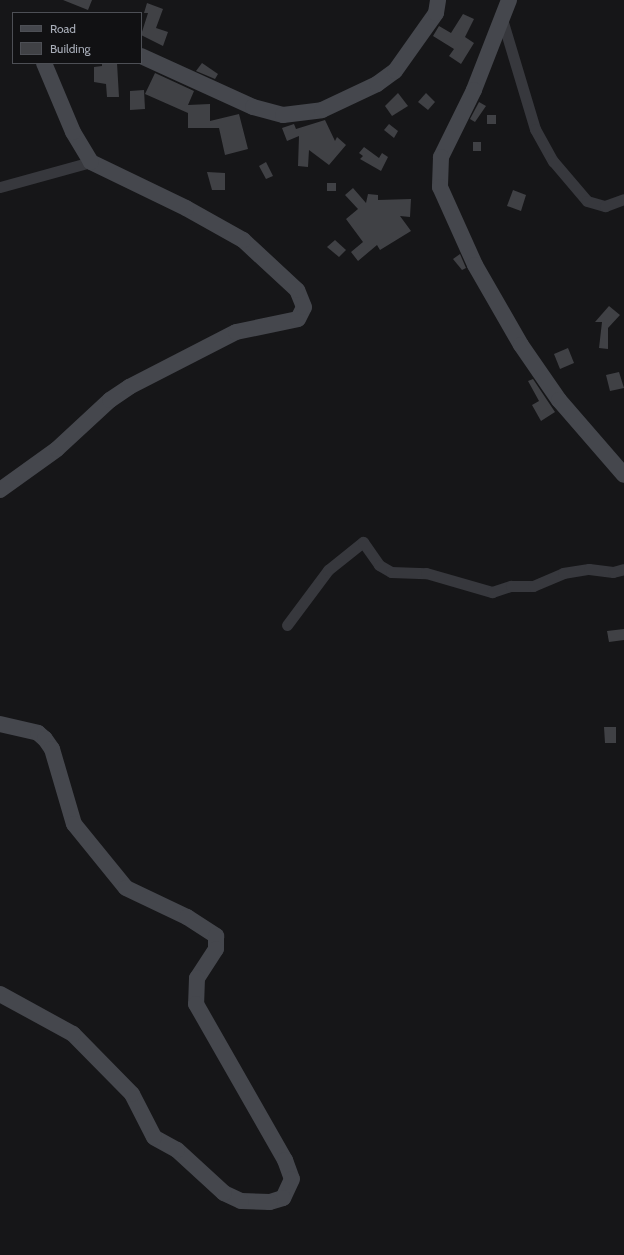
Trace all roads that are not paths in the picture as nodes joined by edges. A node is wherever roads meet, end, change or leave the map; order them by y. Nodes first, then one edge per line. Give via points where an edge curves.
1 (438, 0) edge
2 (509, 0) edge
3 (502, 19) junction
4 (142, 56) edge
5 (44, 64) edge
6 (91, 162) junction
7 (0, 187) edge
8 (624, 199) edge
9 (624, 475) edge
10 (0, 490) edge
11 (624, 570) edge
12 (287, 625) dead end
13 (0, 724) edge
14 (0, 994) edge

1 - 4 street via 436,13 392,74 315,111 283,114 253,107
2 - 3 street
3 - 8 street via 535,129 553,162 588,201 605,206
3 - 9 street via 474,90 441,157 440,187 475,265 525,352 558,400
5 - 6 street via 73,132
6 - 7 street
6 - 10 street via 186,208 243,240 297,290 304,308 298,319 236,332 129,387 110,400 57,449
11 - 12 street via 589,569 563,573 533,586 511,586 492,592 426,572 391,572 379,565 363,542 328,570
13 - 14 street via 38,733 45,739 52,749 74,824 126,888 187,917 216,936 216,949 197,978 196,1004 285,1160 292,1178 283,1198 270,1202 241,1202 224,1193 177,1150 154,1137 132,1094 72,1034

